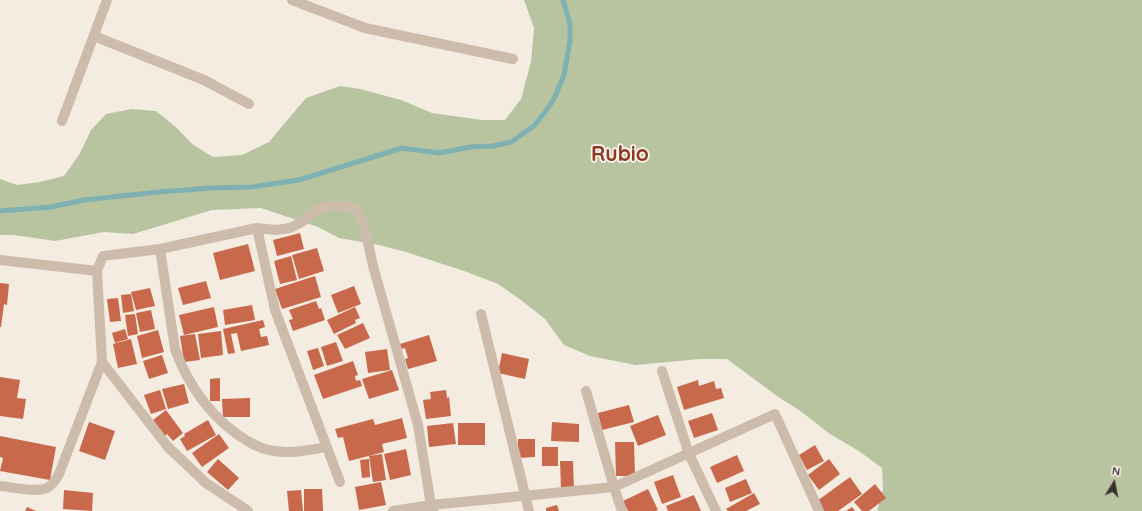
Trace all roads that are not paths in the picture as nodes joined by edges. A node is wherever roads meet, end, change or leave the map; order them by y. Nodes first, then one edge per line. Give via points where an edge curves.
1 (108, 0) edge
2 (292, 0) edge
3 (94, 36) junction
4 (513, 59) dead end
5 (249, 104) dead end
6 (62, 121) dead end
7 (257, 228) junction
8 (160, 249) junction
9 (0, 260) edge
10 (97, 271) junction
11 (481, 314) dead end
12 (102, 362) junction
13 (662, 371) dead end
14 (586, 391) dead end
15 (326, 447) junction
16 (689, 454) junction
17 (340, 482) dead end
18 (0, 486) edge
19 (614, 487) junction
20 (524, 496) junction
21 (432, 508) edge
22 (248, 511) edge
23 (393, 511) edge
24 (529, 511) edge
25 (622, 511) edge
26 (716, 511) edge
27 (819, 511) edge

1 - 3 street
2 - 4 street via 365,28
3 - 5 street via 204,80
3 - 6 street
7 - 8 street
7 - 15 street via 275,310
7 - 21 street via 290,228 315,211 329,206 354,208 363,220 373,266 418,426
8 - 10 street via 103,256
8 - 15 street via 175,349 198,394 218,419 239,436 264,449 292,453
9 - 10 street
10 - 12 street
11 - 20 street
12 - 18 street via 54,482 41,490
12 - 22 street via 168,447 206,483
13 - 16 street
14 - 19 street
15 - 17 street
16 - 19 street
16 - 26 street
16 - 27 street via 775,414
19 - 20 street
19 - 25 street
20 - 21 street
20 - 24 street
21 - 23 street

